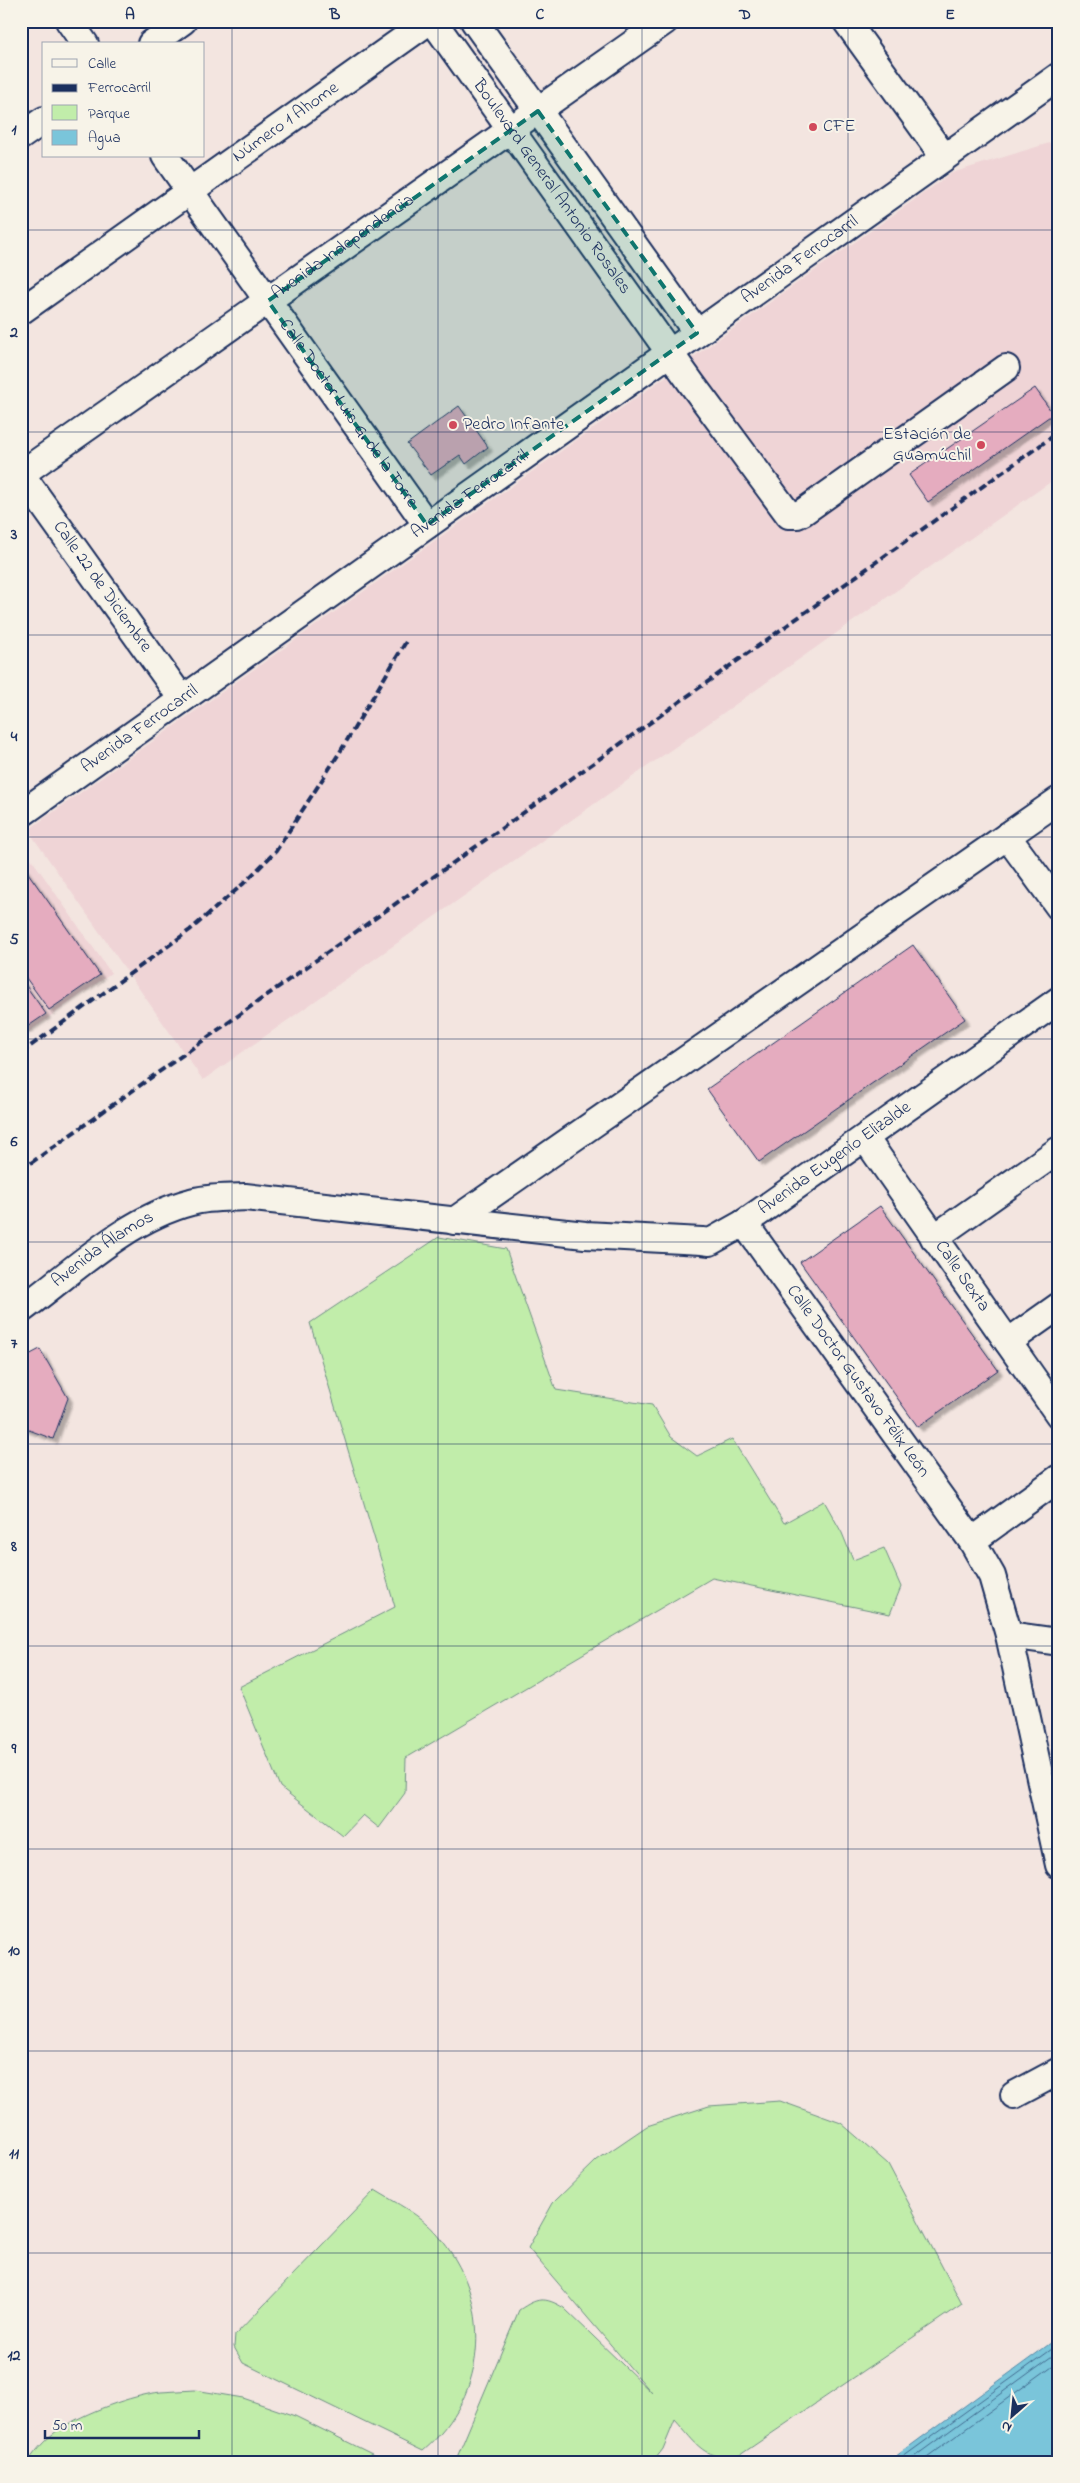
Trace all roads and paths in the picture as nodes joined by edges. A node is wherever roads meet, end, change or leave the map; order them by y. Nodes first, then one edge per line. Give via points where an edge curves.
1 (69, 21) edge
2 (183, 21) edge
3 (431, 21) edge
4 (474, 21) edge
5 (666, 21) edge
6 (846, 21) edge
7 (84, 42) edge
8 (154, 42) edge
9 (1059, 76) edge
10 (538, 111) junction
11 (42, 121) edge
12 (511, 130) junction
13 (21, 136) edge
14 (166, 158) edge
15 (944, 158) junction
16 (190, 192) junction
17 (268, 301) junction
18 (21, 311) edge
19 (698, 333) junction
20 (670, 352) junction
21 (1006, 368) dead end
22 (21, 474) edge
23 (427, 525) junction
24 (182, 700) junction
25 (1059, 800) edge
26 (21, 814) edge
27 (1007, 836) junction
28 (1059, 907) edge
29 (1059, 1000) edge
30 (864, 1138) junction
31 (1059, 1150) edge
32 (454, 1221) junction
33 (744, 1223) junction
34 (934, 1238) junction
35 (1059, 1306) edge
36 (21, 1310) edge
37 (1008, 1342) junction
38 (1059, 1415) edge
39 (1059, 1478) edge
40 (972, 1541) junction
41 (1009, 1634) junction
42 (1059, 1642) edge
43 (1059, 1865) edge
44 (1059, 2071) edge
45 (1014, 2095) dead end

1 - 7 street
2 - 8 street
3 - 12 street, Boulevard General Antonio Rosales
3 - 16 street, Número 1 Ahome
4 - 10 street, Boulevard General Antonio Rosales
5 - 10 street, Avenida Independencia
6 - 15 street
9 - 15 street, Avenida Ferrocarril
10 - 12 street, Avenida Independencia
10 - 19 street, Boulevard General Antonio Rosales
11 - 13 street
12 - 17 street, Avenida Independencia
12 - 20 street, Boulevard General Antonio Rosales
14 - 16 street, Calle Doctor Luis G. de la Torre
15 - 19 street, Avenida Ferrocarril
16 - 17 street, Calle Doctor Luis G. de la Torre
16 - 18 street, Número 1 Ahome
17 - 22 street, Avenida Independencia
17 - 23 street, Calle Doctor Luis G. de la Torre
19 - 20 street, Avenida Ferrocarril
20 - 21 street, Boulevard General Antonio Rosales via 786,513 793,516
20 - 23 street, Avenida Ferrocarril
22 - 24 street, Calle 22 de Diciembre
23 - 24 street, Avenida Ferrocarril
24 - 26 street, Avenida Ferrocarril
25 - 27 street
27 - 28 street
27 - 32 street
29 - 30 street, Avenida Eugenio Elizalde
30 - 33 street, Avenida Eugenio Elizalde
30 - 34 street, Calle Sexta
31 - 34 street
32 - 33 street, Avenida Eugenio Elizalde via 585,1235 710,1242
32 - 36 street, Avenida Álamos via 245,1197 193,1201 158,1213 127,1231
33 - 40 street, Calle Doctor Gustavo Félix León
34 - 37 street, Calle Sexta
35 - 37 street
37 - 38 street, Calle Sexta
39 - 40 street
40 - 41 street, Calle Doctor Gustavo Félix León via 992,1576
41 - 42 street
41 - 43 street, Calle Doctor Gustavo Félix León
44 - 45 street

